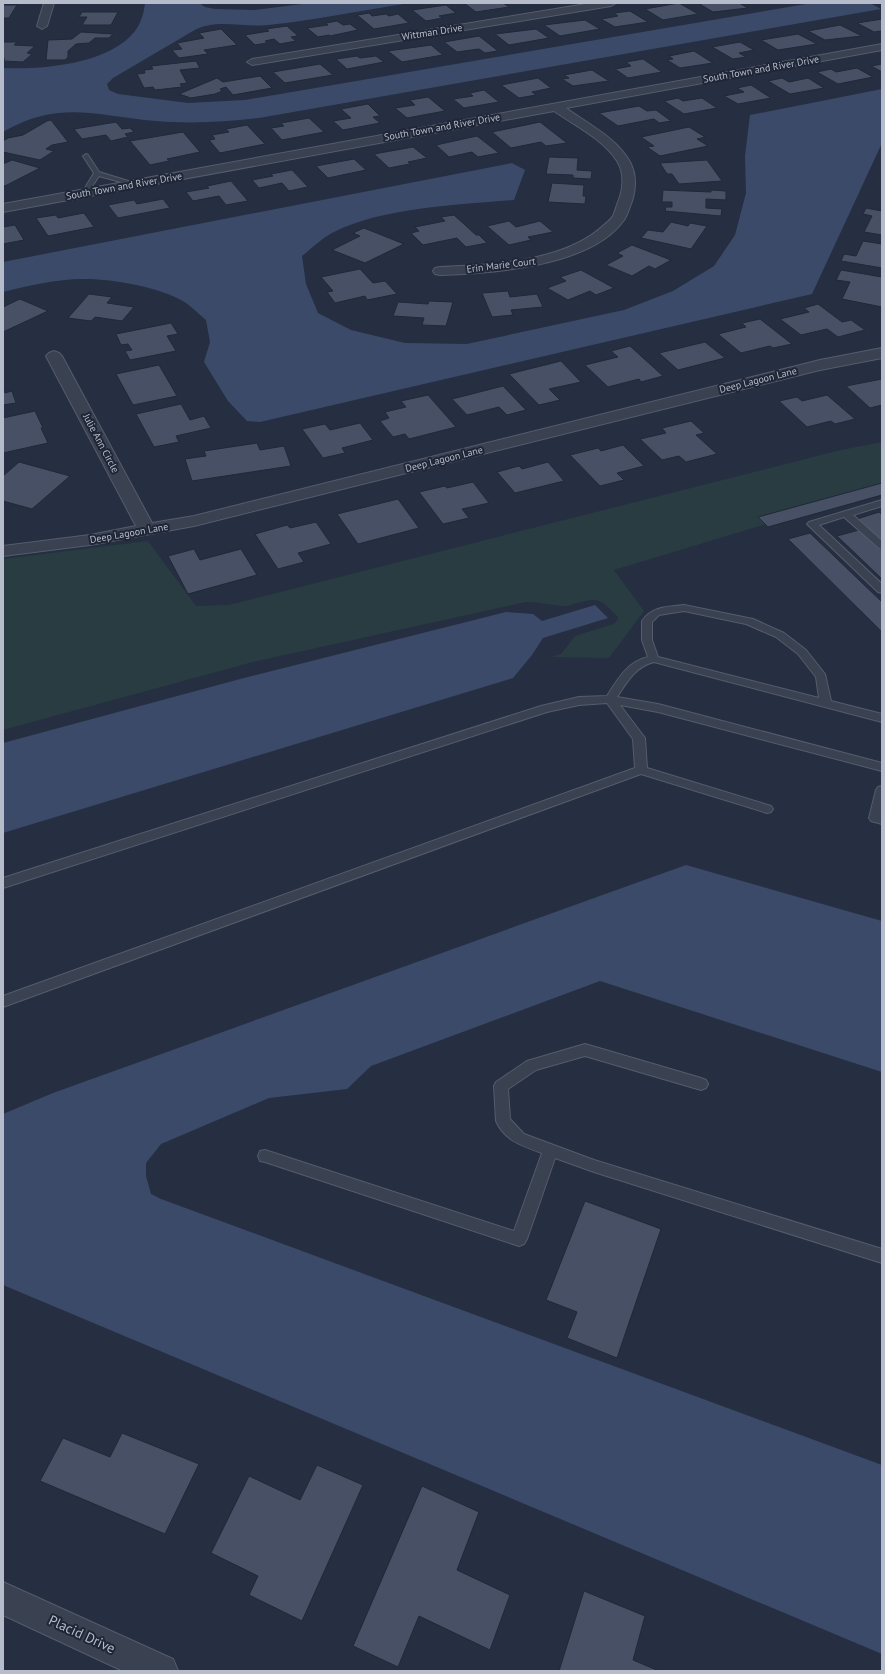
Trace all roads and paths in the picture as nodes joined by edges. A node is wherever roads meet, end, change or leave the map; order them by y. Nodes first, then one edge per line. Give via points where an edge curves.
1 (49, 3) edge
2 (611, 3) edge
3 (42, 26) dead end
4 (882, 47) edge
5 (252, 62) dead end
6 (556, 107) junction
7 (86, 156) dead end
8 (97, 173) junction
9 (135, 184) junction
10 (85, 193) junction
11 (3, 208) edge
12 (440, 271) dead end
13 (882, 353) edge
14 (54, 356) dead end
15 (882, 504) edge
16 (846, 514) junction
17 (147, 530) junction
18 (882, 546) edge
19 (3, 551) edge
20 (882, 590) edge
21 (654, 659) junction
22 (610, 699) junction
23 (826, 704) junction
24 (882, 718) edge
25 (882, 767) edge
26 (642, 770) junction
27 (882, 790) edge
28 (767, 809) dead end
29 (882, 820) edge
30 (3, 883) edge
31 (3, 1002) edge
32 (701, 1084) dead end
33 (550, 1150) junction
34 (266, 1156) dead end
35 (882, 1256) edge
36 (3, 1598) edge
37 (161, 1671) edge

1 - 3 street
2 - 5 street, Wittman Drive
4 - 6 street, South Town and River Drive
6 - 9 street, South Town and River Drive
6 - 12 street, Erin Marie Court via 610,147 624,163 628,171 629,190 626,205 619,219 593,240 552,258 516,265
7 - 8 lane
8 - 9 lane
8 - 10 lane
9 - 10 street, South Town and River Drive
10 - 11 street, South Town and River Drive
13 - 17 street, Deep Lagoon Lane via 820,365 224,514
14 - 17 street, Julie Ann Circle
15 - 16 lane
16 - 18 lane
16 - 20 lane via 812,524
17 - 19 street, Deep Lagoon Lane
21 - 22 lane via 643,660 631,668
21 - 23 lane
21 - 23 lane via 647,640 647,621 656,612 684,608 749,621 780,635 802,652 821,676
22 - 25 lane via 658,708
22 - 26 lane via 639,738
22 - 30 lane via 579,701 545,709
23 - 24 lane
26 - 28 lane
26 - 31 lane
27 - 29 lane via 875,818
32 - 33 lane via 585,1050 532,1065 501,1086 503,1121 519,1138
33 - 34 lane via 519,1239
33 - 35 lane
36 - 37 street, Placid Drive

